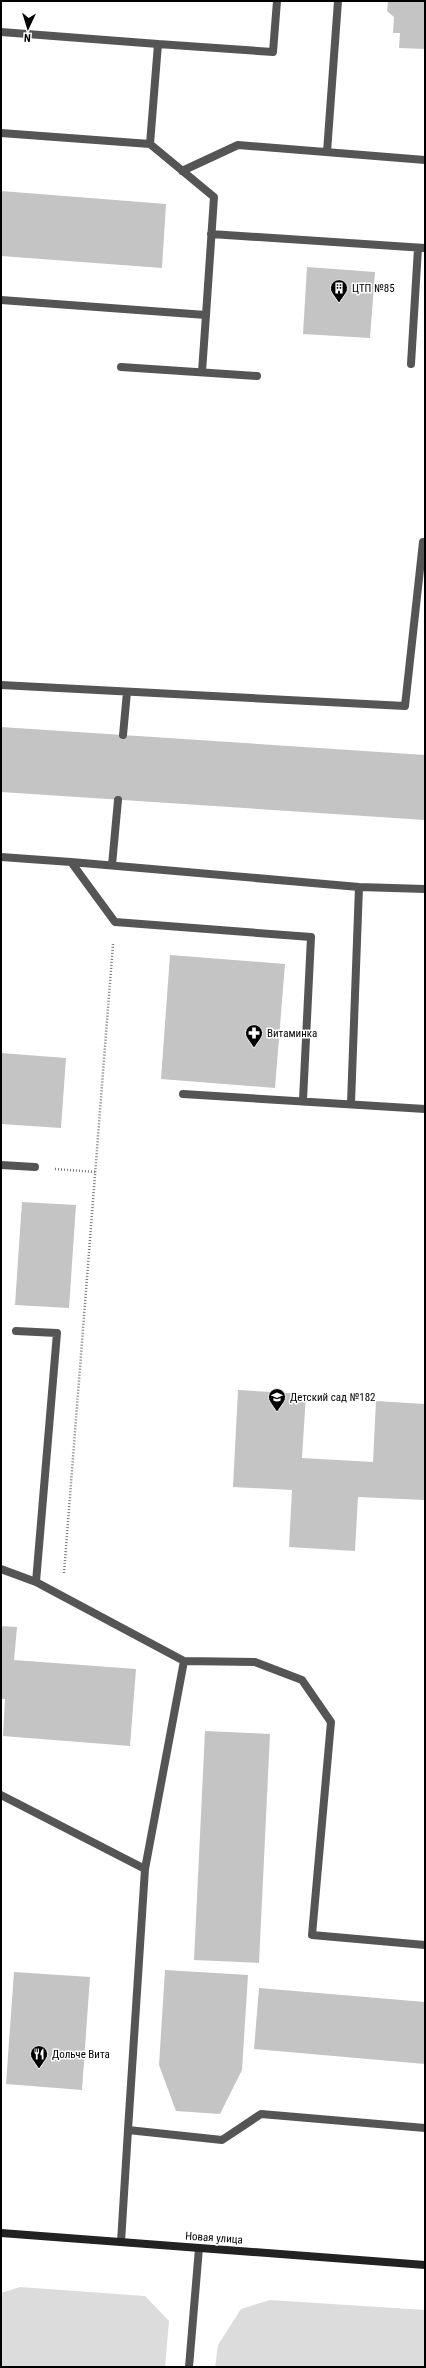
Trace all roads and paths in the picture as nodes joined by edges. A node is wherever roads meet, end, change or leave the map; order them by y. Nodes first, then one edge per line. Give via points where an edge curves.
1 (277, 1) edge
2 (338, 1) edge
3 (1, 32) edge
4 (158, 44) junction
5 (1, 133) edge
6 (150, 144) junction
7 (326, 152) junction
8 (425, 160) edge
9 (182, 171) junction
10 (211, 234) junction
11 (421, 248) edge
12 (1, 300) edge
13 (206, 315) junction
14 (411, 364) dead end
15 (121, 366) dead end
16 (202, 372) junction
17 (257, 376) dead end
18 (423, 542) dead end
19 (1, 685) edge
20 (127, 692) junction
21 (123, 735) dead end
22 (118, 800) dead end
23 (1, 857) edge
24 (71, 862) junction
25 (112, 865) junction
26 (359, 887) junction
27 (425, 889) edge
28 (114, 922) junction
29 (184, 1094) dead end
30 (303, 1100) junction
31 (351, 1103) junction
32 (425, 1109) edge
33 (1, 1165) edge
34 (35, 1167) joint
35 (96, 1172) junction
36 (16, 1331) dead end
37 (1, 1569) edge
38 (36, 1582) junction
39 (62, 1596) junction
40 (184, 1660) junction
41 (1, 1795) edge
42 (145, 1869) junction
43 (425, 1945) edge
44 (425, 2128) edge
45 (128, 2130) junction
46 (1, 2233) edge
47 (121, 2242) junction
48 (199, 2248) junction
49 (425, 2265) edge
50 (189, 2367) edge

1 - 4 lane via 273,52
2 - 7 lane
3 - 4 lane
4 - 6 lane
5 - 6 lane
6 - 9 lane
7 - 8 lane
7 - 9 lane via 238,145
9 - 10 lane via 214,198
10 - 11 lane
10 - 13 lane
11 - 14 lane
12 - 13 lane
13 - 16 lane
15 - 16 lane
16 - 17 lane
18 - 20 lane via 404,706
19 - 20 lane
20 - 21 lane
22 - 25 lane
23 - 24 lane
24 - 25 lane
24 - 28 lane
25 - 26 lane
26 - 27 lane
26 - 31 lane
28 - 30 lane via 311,937
28 - 35 path
29 - 30 lane
30 - 31 lane
31 - 32 lane
33 - 34 lane
34 - 35 path
35 - 39 path
36 - 38 lane via 57,1333
37 - 38 lane
38 - 39 lane
39 - 40 lane
40 - 42 lane
40 - 43 lane via 255,1662 302,1680 331,1722 312,1935
41 - 42 lane
42 - 45 lane
44 - 45 lane via 261,2114 222,2140
45 - 47 lane
46 - 47 main road, Новая улица
47 - 48 main road, Новая улица
48 - 49 main road, Новая улица
48 - 50 lane

